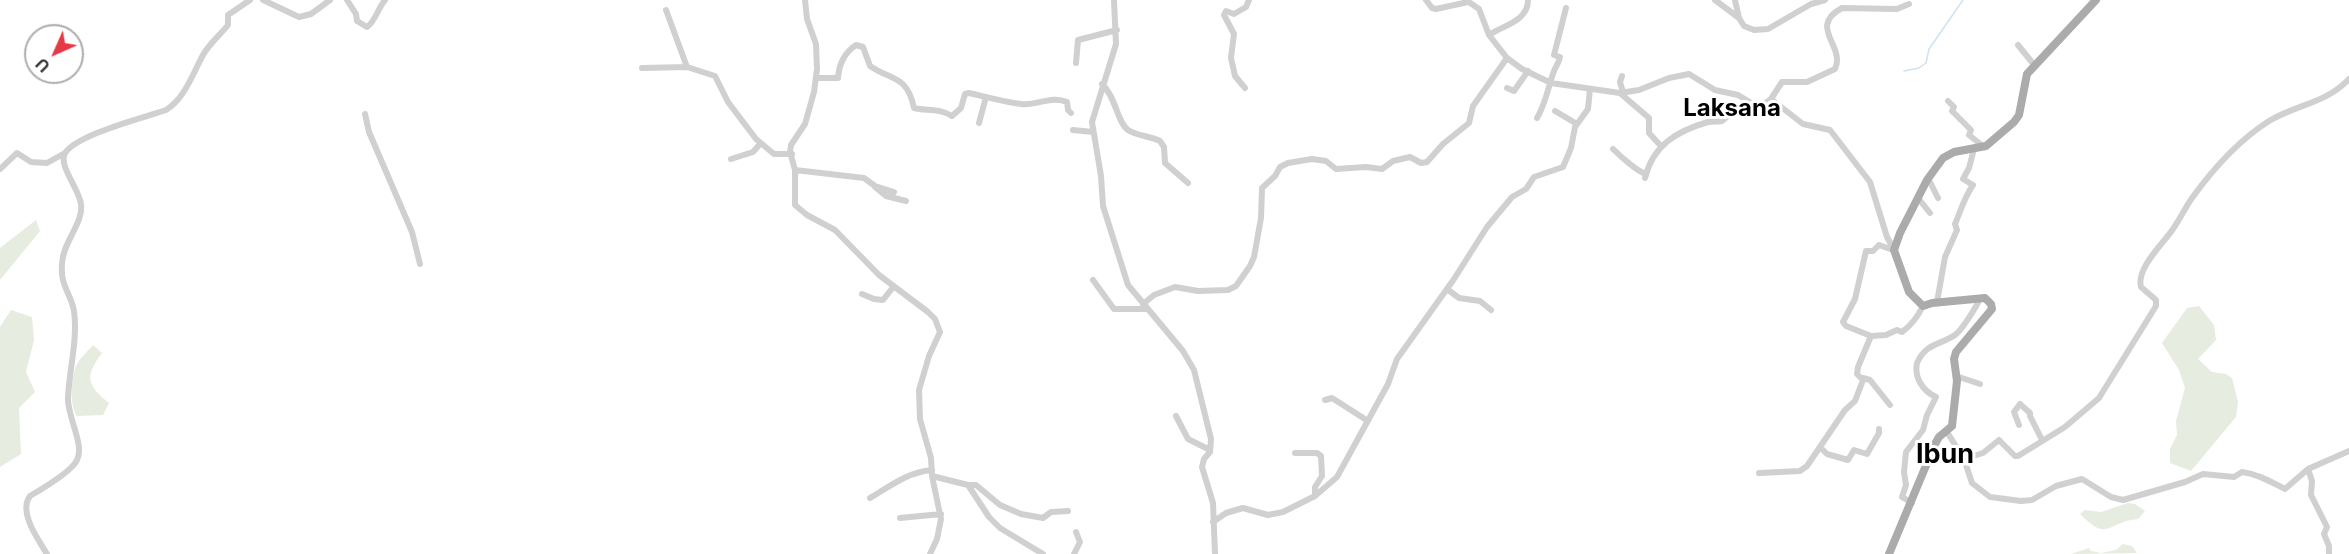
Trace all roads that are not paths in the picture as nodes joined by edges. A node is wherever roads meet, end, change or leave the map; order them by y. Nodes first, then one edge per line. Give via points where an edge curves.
1 (250, 0) edge
2 (263, 0) edge
3 (330, 0) edge
4 (347, 0) edge
5 (385, 0) edge
6 (805, 0) edge
7 (1114, 0) edge
8 (1249, 0) edge
9 (1426, 0) edge
10 (1528, 0) edge
11 (1716, 0) edge
12 (1735, 0) edge
13 (1825, 0) edge
14 (1862, 0) edge
15 (2096, 0) edge
16 (1467, 1) edge
17 (1909, 4) dead end
18 (1867, 7) junction
19 (1566, 8) dead end
20 (666, 10) dead end
21 (1739, 18) junction
22 (1117, 30) junction
23 (1489, 35) junction
24 (2018, 45) dead end
25 (1507, 58) junction
26 (1076, 63) dead end
27 (2036, 66) junction
28 (687, 67) junction
29 (642, 68) dead end
30 (1528, 71) junction
31 (1622, 76) dead end
32 (816, 78) junction
33 (2349, 79) edge
34 (1551, 83) junction
35 (1102, 84) junction
36 (1245, 88) dead end
37 (1507, 88) dead end
38 (1590, 89) junction
39 (1622, 93) junction
40 (986, 97) junction
41 (1771, 99) junction
42 (1747, 100) junction
43 (1948, 101) dead end
44 (1555, 111) dead end
45 (1071, 113) dead end
46 (365, 114) dead end
47 (1537, 118) dead end
48 (979, 123) dead end
49 (1577, 124) junction
50 (1072, 130) dead end
51 (1093, 132) junction
52 (760, 144) junction
53 (1660, 145) junction
54 (1984, 147) junction
55 (1613, 149) dead end
56 (1974, 149) junction
57 (66, 152) junction
58 (792, 154) junction
59 (731, 159) dead end
60 (0, 169) edge
61 (795, 170) junction
62 (1928, 178) junction
63 (1188, 183) dead end
64 (875, 186) junction
65 (894, 192) dead end
66 (1918, 198) junction
67 (1938, 198) dead end
68 (906, 201) dead end
69 (1930, 213) dead end
70 (1894, 250) junction
71 (420, 264) dead end
72 (894, 286) junction
73 (1087, 287) dead end
74 (1447, 289) junction
75 (862, 294) dead end
76 (1980, 298) junction
77 (1937, 302) junction
78 (1143, 304) junction
79 (1923, 306) junction
80 (1148, 309) junction
81 (1491, 310) dead end
82 (1871, 336) junction
83 (1956, 376) junction
84 (1863, 378) junction
85 (1980, 384) dead end
86 (1325, 400) dead end
87 (1890, 405) dead end
88 (1176, 416) dead end
89 (1368, 421) junction
90 (2019, 425) dead end
91 (1879, 429) dead end
92 (1947, 432) junction
93 (2042, 440) junction
94 (1820, 447) junction
95 (1210, 450) junction
96 (2349, 451) edge
97 (1295, 453) dead end
98 (1964, 459) junction
99 (2308, 469) junction
100 (932, 473) junction
101 (1759, 473) dead end
102 (968, 485) junction
103 (1315, 496) junction
104 (870, 498) dead end
105 (1912, 503) junction
106 (1068, 511) dead end
107 (941, 514) junction
108 (900, 518) dead end
109 (1213, 522) junction
110 (1076, 532) dead end
111 (47, 554) edge
112 (930, 554) edge
113 (1043, 554) edge
114 (1074, 554) edge
115 (1215, 554) edge
116 (1889, 554) edge
117 (2329, 554) edge

1 - 57 street via 228,15 228,26 204,53 192,81 172,106 104,130
2 - 3 street via 299,18
4 - 5 street via 357,21 367,27
6 - 32 street via 816,44
7 - 22 street
8 - 36 street via 1245,8 1234,14 1226,11 1224,15 1234,34 1235,76
9 - 16 street via 1436,9
10 - 23 street via 1525,14
11 - 21 street
12 - 21 street
13 - 21 street via 1763,30 1747,27
14 - 18 street
15 - 27 main road
16 - 23 street via 1479,9
17 - 18 street via 1898,9
18 - 41 street via 1842,8 1828,20 1835,69 1807,82 1782,82
19 - 34 street via 1554,55 1560,58
20 - 28 street
22 - 26 street via 1078,40
22 - 35 street
23 - 25 street
24 - 27 street
25 - 30 street
25 - 78 street via 1473,106 1470,123 1425,163 1410,158 1393,161 1382,169 1336,169 1326,161 1310,159 1282,166 1262,188 1262,218 1254,257 1236,286 1198,291 1175,287
27 - 54 main road via 2025,78 2019,115
28 - 29 street
28 - 52 street via 715,76 728,102
30 - 34 street
30 - 37 street via 1514,91
31 - 39 street
32 - 40 street via 838,78 847,52 856,45 863,47 870,66 897,78 916,109 952,116 961,108 965,94
32 - 58 street via 805,124 791,145
33 - 93 street via 2329,96 2270,120 2236,146 2193,197 2140,273 2141,286 2157,306 2110,383 2092,405
34 - 38 street
34 - 47 street
35 - 51 street
35 - 63 street via 1124,126 1160,141 1165,163
38 - 39 street
38 - 49 street via 1588,108
39 - 42 street via 1687,73 1715,90
39 - 53 street via 1649,118 1649,133
40 - 45 street via 1022,104 1064,100
40 - 48 street
41 - 42 street via 1756,105
41 - 70 street via 1803,124 1834,133 1872,187
42 - 53 street via 1722,121 1684,131
43 - 54 street via 1954,107 1952,111 1971,130 1970,135
44 - 49 street
46 - 71 street via 412,232
49 - 74 street via 1563,167 1534,177 1526,189 1512,197 1487,227
50 - 51 street
51 - 78 street via 1103,206 1125,280
52 - 58 street via 774,154
52 - 59 street via 753,152
53 - 55 street via 1647,166 1646,176
54 - 56 main road
56 - 62 main road via 1950,154
56 - 77 street via 1963,179 1973,185 1955,224 1958,229 1945,257
57 - 60 street via 47,163 31,162 17,153
57 - 111 street via 63,163 75,184 82,212 66,246 61,273 74,312 67,408 79,452 76,462 26,502 28,516
58 - 61 street
61 - 64 street via 864,178
61 - 72 street via 794,199 798,208 835,230
62 - 66 main road
62 - 67 street
64 - 65 street
64 - 68 street via 886,196
66 - 69 street
66 - 70 main road
70 - 79 main road via 1909,292
70 - 82 street via 1879,245 1866,251 1855,299 1843,322
72 - 75 street via 883,300
72 - 100 street via 928,312 939,326 919,390 920,419
73 - 80 street via 1094,282 1114,309
74 - 81 street via 1459,298 1480,301
74 - 89 street via 1400,353
76 - 77 main road
76 - 83 main road via 1989,301 1991,311 1956,352
76 - 105 street via 1957,334 1935,343 1917,363 1917,377 1928,393 1936,397 1923,430 1906,454 1902,497
77 - 79 main road
78 - 80 street
79 - 82 street via 1906,330
80 - 95 street via 1192,366 1211,439
82 - 84 street via 1858,367 1857,374
83 - 85 street
83 - 92 main road via 1952,426
84 - 87 street via 1870,380
84 - 94 street via 1855,401
86 - 89 street via 1332,398
88 - 95 street via 1188,440
89 - 103 street via 1342,470
90 - 93 street via 2014,412 2020,404 2031,413
91 - 94 street via 1867,454 1854,450 1848,460 1827,454
92 - 98 street
92 - 105 main road via 1935,444
93 - 98 street via 2017,456 1999,440 1983,453
94 - 101 street via 1800,471
95 - 109 street via 1202,467 1213,503
96 - 99 street
97 - 103 street via 1321,456 1322,474
98 - 99 street via 1971,483 1984,494 2021,501 2082,479 2123,500 2203,474 2234,477 2248,472 2285,489
99 - 117 street via 2311,495 2327,527 2324,534
100 - 102 street
100 - 104 street via 904,478
100 - 107 street
102 - 106 street via 976,485 999,505 1021,514 1043,518 1051,512
102 - 113 street via 1000,528
103 - 109 street via 1271,516 1243,508
105 - 116 main road
107 - 108 street
107 - 112 street
109 - 115 street
110 - 114 street via 1080,542

